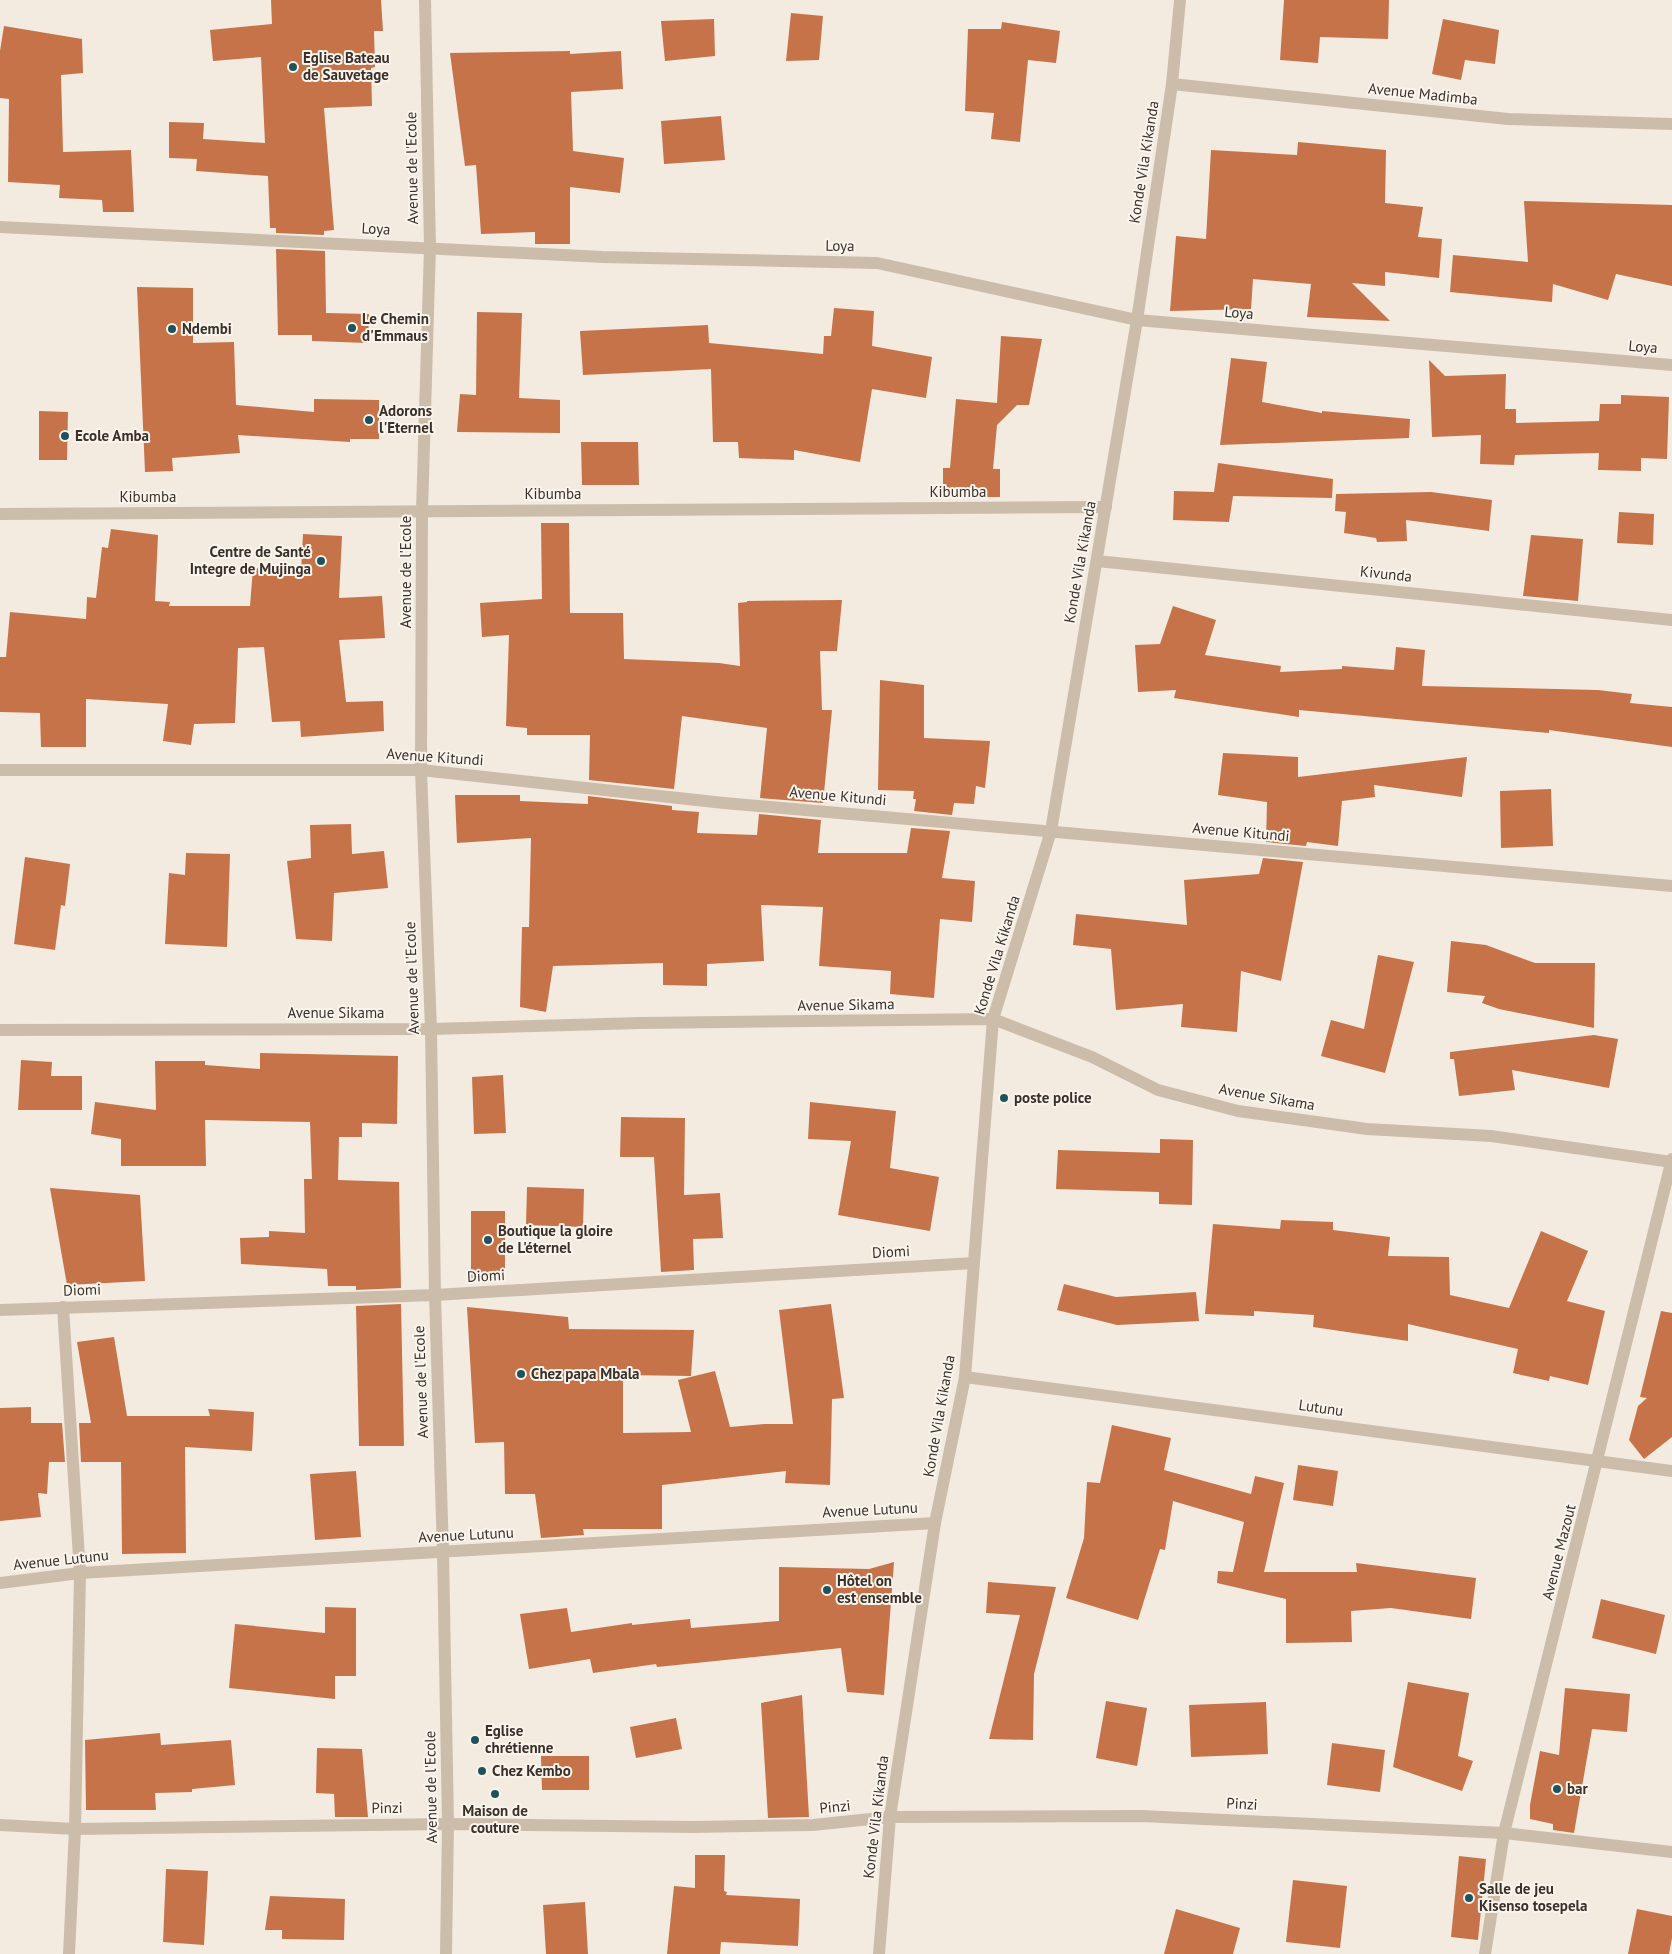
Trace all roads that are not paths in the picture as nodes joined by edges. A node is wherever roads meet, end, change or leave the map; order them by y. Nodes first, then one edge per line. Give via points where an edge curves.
1 (425, 0) edge
2 (1180, 0) edge
3 (1172, 84) junction
4 (1672, 124) edge
5 (0, 228) edge
6 (430, 247) junction
7 (1137, 320) junction
8 (1672, 366) edge
9 (1106, 507) junction
10 (422, 511) junction
11 (0, 514) edge
12 (1097, 561) junction
13 (1672, 620) edge
14 (0, 770) edge
15 (421, 770) junction
16 (1051, 831) junction
17 (1672, 886) edge
18 (993, 1019) junction
19 (431, 1029) junction
20 (0, 1030) edge
21 (1672, 1161) edge
22 (974, 1263) junction
23 (435, 1295) junction
24 (64, 1307) junction
25 (0, 1310) edge
26 (965, 1377) junction
27 (1598, 1461) junction
28 (1672, 1471) edge
29 (934, 1523) junction
30 (443, 1552) junction
31 (80, 1573) junction
32 (0, 1583) edge
33 (890, 1817) junction
34 (448, 1824) junction
35 (0, 1825) edge
36 (75, 1829) junction
37 (1504, 1833) junction
38 (1672, 1852) edge
39 (69, 1954) edge
40 (446, 1954) edge
41 (879, 1954) edge
42 (1485, 1954) edge

1 - 6 street, Avenue de l'Ecole
2 - 3 street, Konde Vila Kikanda
3 - 4 street, Avenue Madimba via 1508,119
3 - 7 street, Konde Vila Kikanda
5 - 6 street, Loya
6 - 7 street, Loya via 602,257 876,263
6 - 10 street, Avenue de l'Ecole
7 - 8 street, Loya
7 - 9 street, Konde Vila Kikanda
9 - 10 street, Kibumba
9 - 12 street, Konde Vila Kikanda
10 - 11 street, Kibumba
10 - 15 street, Avenue de l'Ecole
12 - 13 street, Kivunda
12 - 16 street, Konde Vila Kikanda
14 - 15 street, Avenue Kitundi
15 - 16 street, Avenue Kitundi via 724,803
15 - 19 street, Avenue de l'Ecole
16 - 17 street, Avenue Kitundi
16 - 18 street, Konde Vila Kikanda
18 - 19 street, Avenue Sikama
18 - 21 street, Avenue Sikama via 1092,1057 1158,1090 1238,1111 1367,1129 1491,1136
18 - 22 street, Konde Vila Kikanda
19 - 20 street, Avenue Sikama
19 - 23 street, Avenue de l'Ecole
21 - 27 street, Avenue Mazout
22 - 23 street, Diomi
22 - 26 street, Konde Vila Kikanda
23 - 24 street, Diomi
23 - 30 street, Avenue de l'Ecole
24 - 25 street, Diomi
24 - 31 street
26 - 27 street, Lutunu
26 - 29 street, Konde Vila Kikanda
27 - 28 street, Lutunu
27 - 37 street, Avenue Mazout
29 - 30 street, Avenue Lutunu
29 - 33 street, Konde Vila Kikanda
30 - 31 street, Avenue Lutunu
30 - 34 street, Avenue de l'Ecole
31 - 32 street, Avenue Lutunu
31 - 36 street
33 - 34 street, Pinzi via 814,1825 693,1827
33 - 37 street, Pinzi via 1141,1816
33 - 41 street, Konde Vila Kikanda
34 - 36 street, Pinzi
34 - 40 street, Avenue de l'Ecole
35 - 36 street, Pinzi
36 - 39 street
37 - 38 street, Pinzi
37 - 42 street, Avenue Mazout

